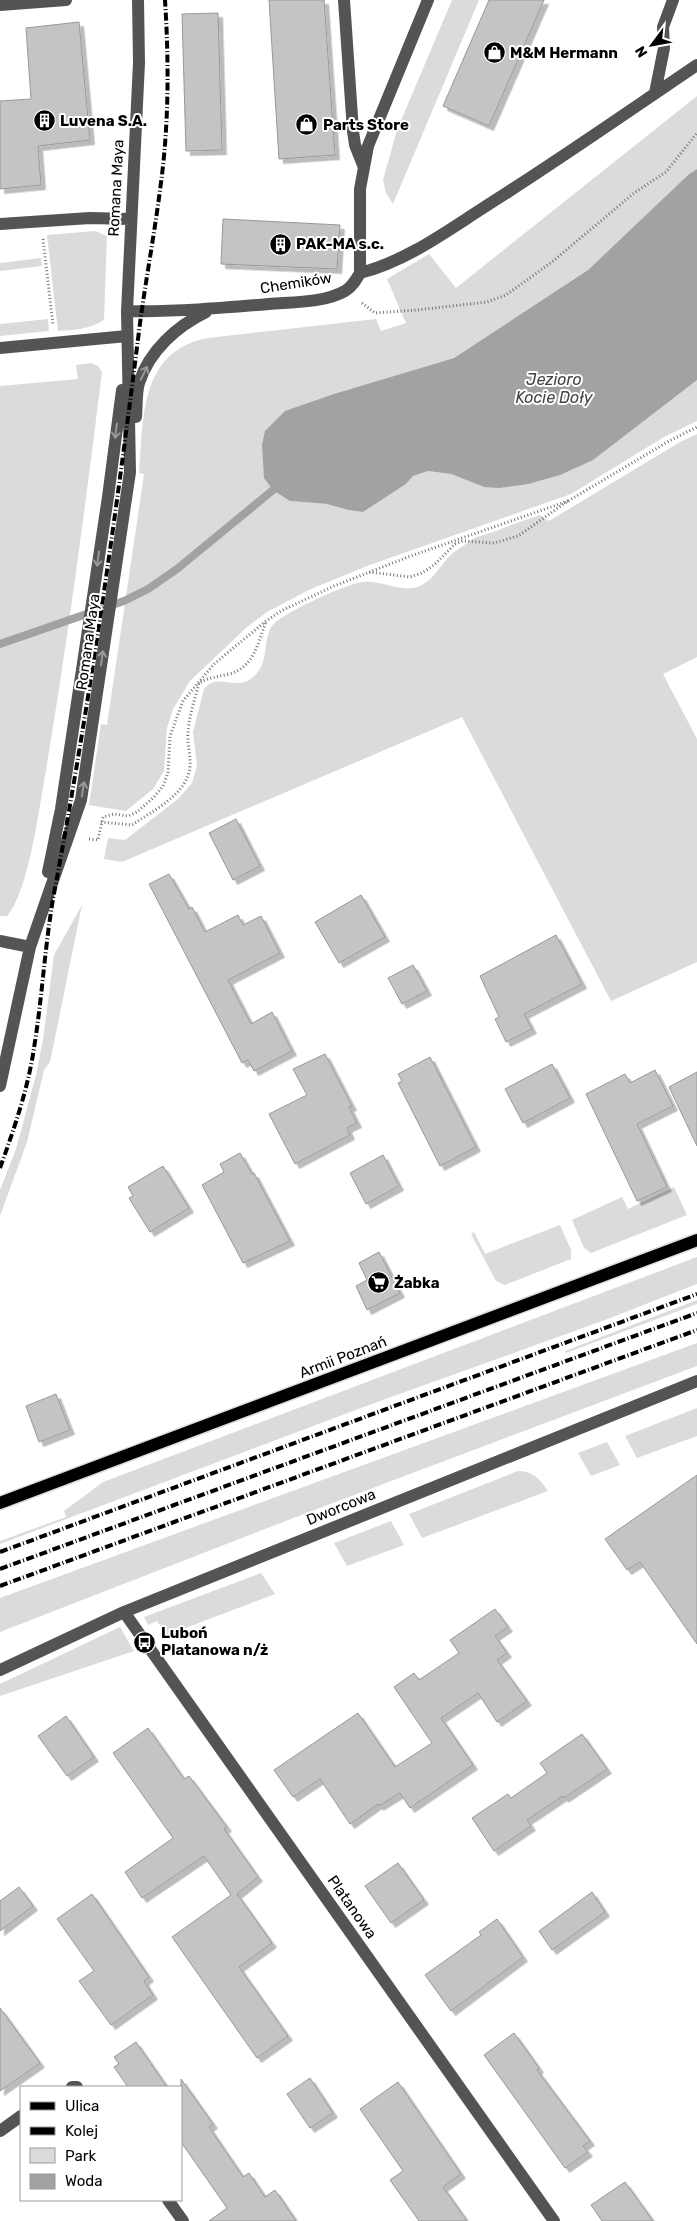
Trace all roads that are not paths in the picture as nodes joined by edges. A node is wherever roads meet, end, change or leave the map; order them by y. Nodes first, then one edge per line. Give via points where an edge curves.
1 (66, 0) edge
2 (138, 0) edge
3 (344, 0) edge
4 (428, 0) edge
5 (673, 0) edge
6 (40, 1) edge
7 (0, 5) edge
8 (697, 65) edge
9 (655, 93) junction
10 (364, 165) junction
11 (130, 219) junction
12 (0, 224) edge
13 (360, 273) junction
14 (212, 309) junction
15 (127, 311) junction
16 (127, 342) junction
17 (0, 348) edge
18 (130, 472) junction
19 (34, 932) junction
20 (0, 941) edge
21 (30, 946) junction
22 (0, 1086) edge
23 (697, 1240) edge
24 (697, 1381) edge
25 (0, 1504) edge
26 (124, 1612) junction
27 (0, 1670) edge
28 (20, 2117) edge
29 (0, 2131) edge
30 (169, 2201) edge
31 (183, 2221) edge
32 (554, 2221) edge

1 - 6 street
2 - 11 street, Romana Maya via 139,63
3 - 10 street via 353,131
4 - 10 street via 374,127
5 - 9 street via 663,27 664,48
6 - 7 street
8 - 9 street
9 - 13 street via 424,246 391,263
10 - 13 street via 360,189
11 - 12 street
11 - 15 street, Romana Maya
13 - 14 street, Chemików via 346,290 314,300
14 - 15 street, Chemików
18 -> 14 street, Chemików via 139,384 145,370 162,344 177,330
15 - 16 street, Romana Maya
16 - 17 street
16 - 18 street, Romana Maya
16 -> 19 street, Romana Maya via 106,510 61,809
19 -> 18 street, Romana Maya via 81,800
19 - 21 street, Romana Maya
20 - 21 street
21 - 22 street, Romana Maya
23 - 25 main road, Armii Poznań
24 - 26 street, Dworcowa
26 - 27 street, Dworcowa
26 - 32 street, Platanowa
28 - 29 street
30 - 31 street

